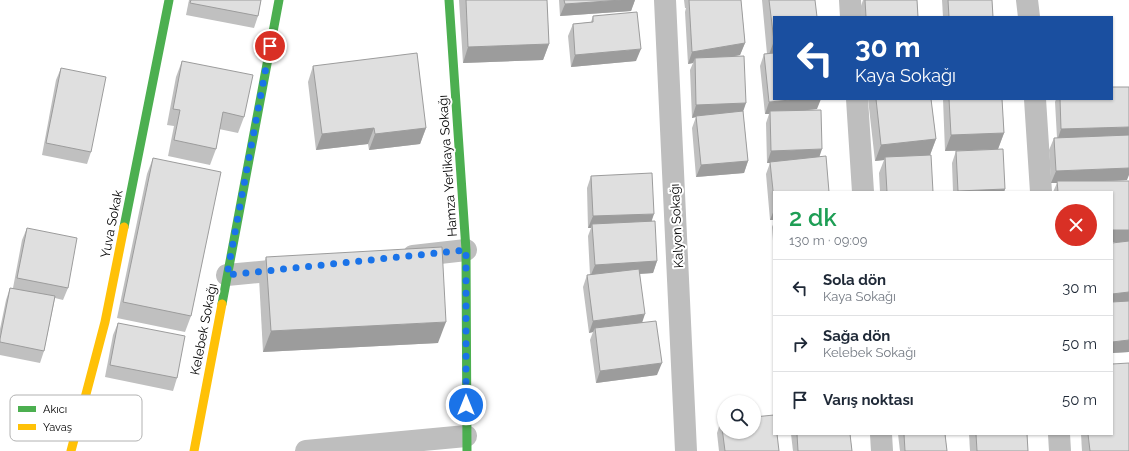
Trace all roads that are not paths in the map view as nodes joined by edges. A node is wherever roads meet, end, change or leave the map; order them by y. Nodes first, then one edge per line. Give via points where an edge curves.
1 (169, 0) edge
2 (279, 0) edge
3 (449, 0) edge
4 (665, 0) edge
5 (850, 0) edge
6 (1027, 0) edge
7 (851, 16) edge
8 (1029, 16) edge
9 (857, 100) edge
10 (1034, 100) edge
11 (864, 191) edge
12 (1041, 191) edge
13 (466, 250) junction
14 (396, 258) edge
15 (312, 266) edge
16 (227, 275) junction
17 (86, 395) edge
18 (881, 435) edge
19 (1059, 435) edge
20 (74, 441) edge
21 (466, 444) edge
22 (71, 451) edge
23 (194, 451) edge
24 (306, 451) edge
25 (686, 451) edge
26 (882, 451) edge
27 (1060, 451) edge

1 - 17 street, Yuva Sokak via 105,322
2 - 16 street, Kelebek Sokağı
3 - 13 street, Hamza Yerlikaya Sokağı
4 - 25 street, Kalyon Sokağı
5 - 7 street
6 - 8 street
9 - 11 street
10 - 12 street
13 - 14 street
13 - 21 street, Hamza Yerlikaya Sokağı
15 - 16 street
16 - 23 street, Kelebek Sokağı
18 - 26 street
19 - 27 street
20 - 22 street, Yuva Sokak
21 - 24 street

